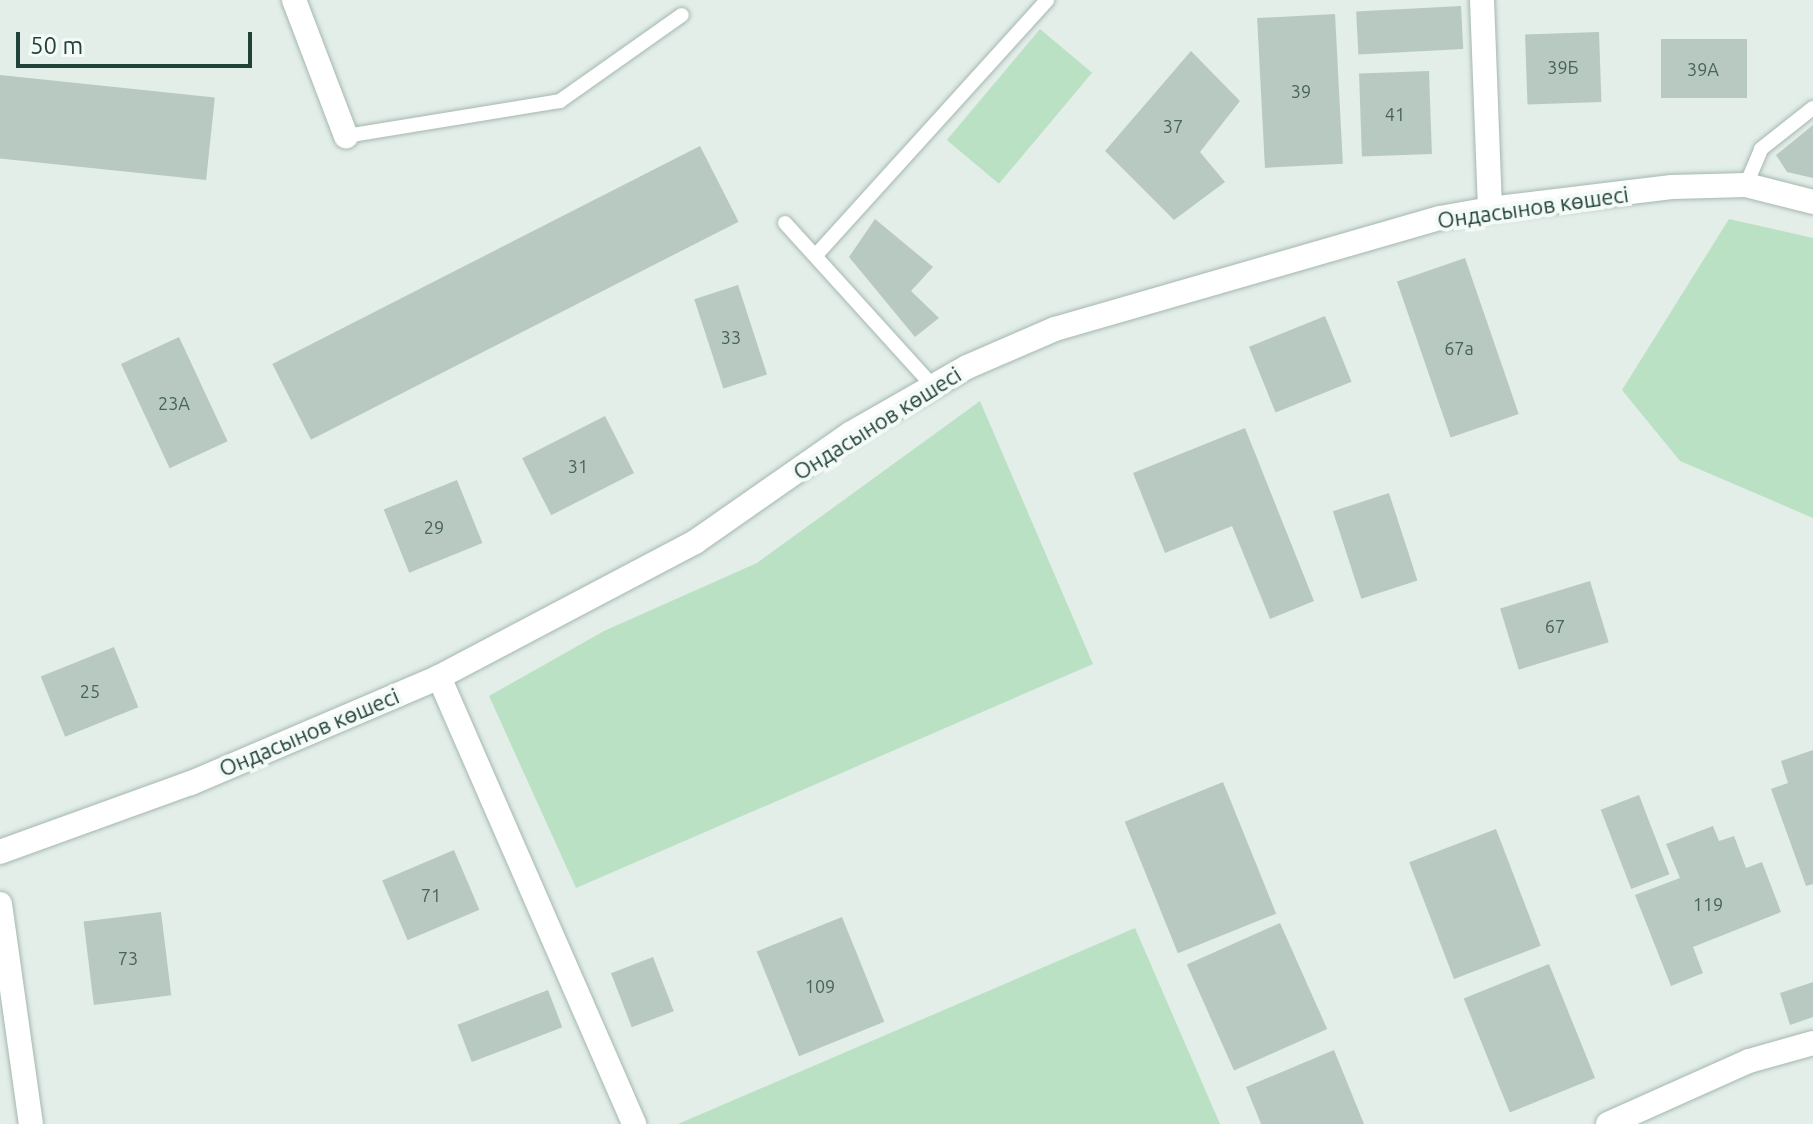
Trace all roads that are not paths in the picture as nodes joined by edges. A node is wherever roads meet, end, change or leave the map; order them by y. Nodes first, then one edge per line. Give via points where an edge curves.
1 (294, 0) edge
2 (1047, 0) edge
3 (1482, 0) edge
4 (682, 15) dead end
5 (1813, 108) edge
6 (346, 136) joint
7 (1746, 185) junction
8 (1813, 202) edge
9 (1490, 209) junction
10 (785, 223) dead end
11 (816, 255) junction
12 (933, 386) junction
13 (439, 677) junction
14 (0, 852) edge
15 (0, 904) edge
16 (1813, 1043) edge
17 (31, 1124) edge
18 (634, 1124) edge
19 (1608, 1124) edge

1 - 6 street
2 - 11 lane
3 - 9 street
4 - 6 lane via 560,101
5 - 7 lane via 1761,149
7 - 8 street, Ондасынов көшесі
7 - 9 street, Ондасынов көшесі via 1672,187
9 - 12 street, Ондасынов көшесі via 1440,218 1055,329
10 - 11 lane
11 - 12 lane
12 - 13 street, Ондасынов көшесі via 850,434 695,542
13 - 14 street, Ондасынов көшесі via 191,783
13 - 18 street
15 - 17 street
16 - 19 street via 1749,1061

